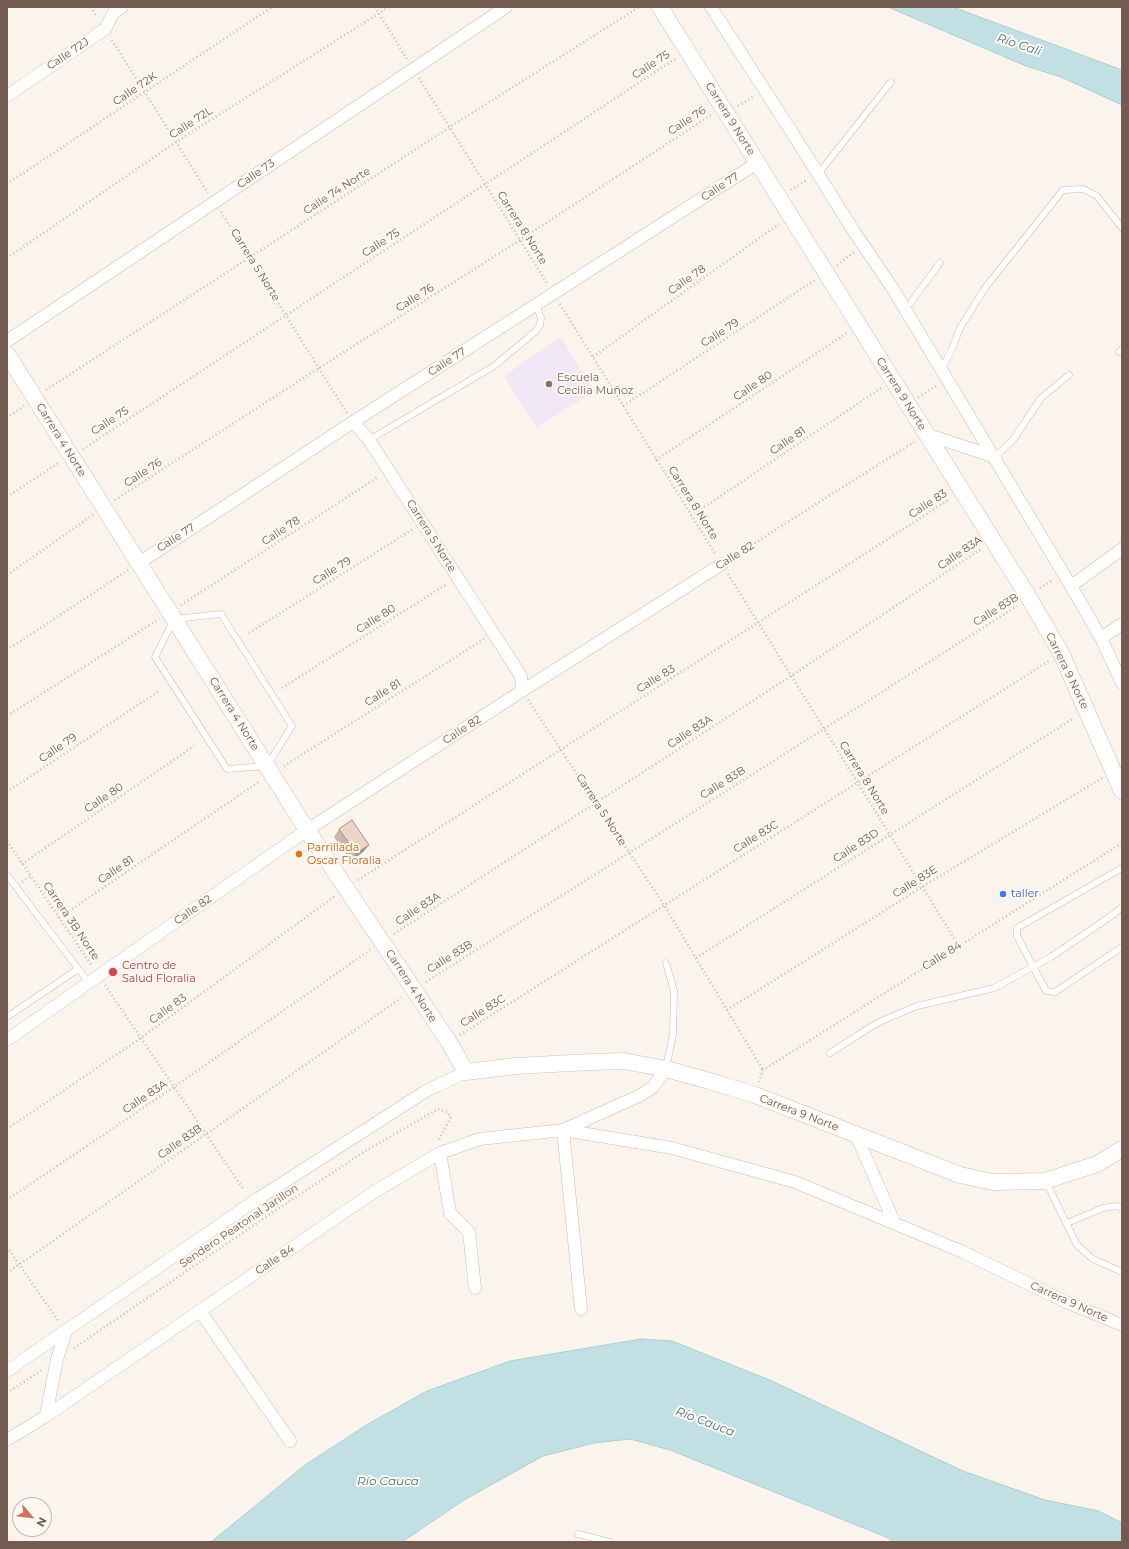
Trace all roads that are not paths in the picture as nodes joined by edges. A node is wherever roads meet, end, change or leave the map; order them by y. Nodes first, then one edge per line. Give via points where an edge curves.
1 (122, 7) edge
2 (506, 7) edge
3 (660, 7) edge
4 (711, 7) edge
5 (891, 82) dead end
6 (7, 96) edge
7 (757, 163) junction
8 (818, 174) junction
9 (1122, 228) edge
10 (940, 263) dead end
11 (536, 304) junction
12 (905, 310) junction
13 (7, 340) edge
14 (7, 354) edge
15 (944, 375) junction
16 (1069, 375) dead end
17 (353, 422) junction
18 (926, 434) junction
19 (369, 440) junction
20 (995, 457) junction
21 (1122, 549) edge
22 (722, 564) road end
23 (133, 566) junction
24 (1071, 586) junction
25 (172, 614) junction
26 (1122, 624) edge
27 (1101, 638) junction
28 (1122, 683) edge
29 (522, 691) junction
30 (275, 766) junction
31 (1122, 791) edge
32 (307, 830) junction
33 (1122, 868) edge
34 (7, 875) edge
35 (1122, 907) edge
36 (1122, 947) edge
37 (666, 963) dead end
38 (1033, 967) junction
39 (78, 969) junction
40 (94, 979) junction
41 (7, 1017) edge
42 (7, 1040) edge
43 (830, 1053) dead end
44 (666, 1069) junction
45 (466, 1072) junction
46 (563, 1130) junction
47 (856, 1135) junction
48 (1122, 1149) edge
49 (440, 1153) junction
50 (1046, 1181) junction
51 (1122, 1208) edge
52 (1067, 1223) junction
53 (895, 1224) junction
54 (1122, 1272) edge
55 (475, 1288) dead end
56 (581, 1309) dead end
57 (200, 1310) junction
58 (1122, 1325) edge
59 (66, 1331) junction
60 (7, 1371) edge
61 (46, 1416) junction
62 (7, 1440) edge
63 (290, 1441) dead end
64 (578, 1534) dead end
65 (609, 1542) edge

1 - 6 street, Calle 72J via 114,12 105,29
2 - 13 street, Calle 73
3 - 7 street, Carrera 9 Norte
4 - 8 street
5 - 8 lane
7 - 11 street, Calle 77
7 - 18 street, Carrera 9 Norte
8 - 12 street
9 - 15 lane via 1097,196 1083,189 1063,190 985,288 960,328
10 - 12 lane
11 - 17 street, Calle 77
11 - 19 lane via 541,318 540,326 494,366
12 - 15 street
14 - 23 street, Carrera 4 Norte
15 - 20 street
16 - 20 lane via 1041,398 1013,440
17 - 19 street, Carrera 5 Norte
17 - 23 street, Calle 77
18 - 20 street
18 - 31 street, Carrera 9 Norte via 1061,653
19 - 29 street, Carrera 5 Norte via 521,676
20 - 24 street
21 - 24 street
22 - 29 street, Calle 82
23 - 25 street, Carrera 4 Norte
24 - 27 street
25 - 30 street, Carrera 4 Norte
25 - 30 lane via 221,614 292,726
25 - 30 lane via 155,657 227,769
26 - 27 street
27 - 28 street
29 - 32 street, Calle 82
30 - 32 street, Carrera 4 Norte
32 - 40 street, Calle 82
32 - 45 street, Carrera 4 Norte
33 - 38 lane via 1017,928 1017,936
34 - 39 lane
35 - 38 lane
36 - 38 lane via 1055,992 1046,991
37 - 44 lane via 674,991 673,1035
38 - 43 lane via 994,988 917,1006 877,1023
39 - 40 lane
39 - 41 lane
40 - 42 street, Calle 82
44 - 45 street, Carrera 9 Norte via 624,1061 516,1066
44 - 46 street via 653,1087 641,1095
44 - 47 street, Carrera 9 Norte via 754,1095
45 - 59 street via 426,1091 256,1200
46 - 49 street, Calle 84 via 480,1139
46 - 53 street, Carrera 9 Norte via 672,1148 795,1182
46 - 56 street
47 - 50 street, Carrera 9 Norte via 960,1175 993,1182
47 - 53 street
48 - 50 street, Carrera 9 Norte via 1097,1164
49 - 55 street via 450,1213 469,1232
49 - 57 street, Calle 84 via 374,1192
50 - 52 lane
51 - 52 lane via 1103,1208
52 - 54 lane via 1078,1245 1093,1259
53 - 58 street, Carrera 9 Norte via 963,1252 1066,1302
57 - 61 street, Calle 84
57 - 63 street
59 - 60 street
59 - 61 street via 57,1359
61 - 62 street, Calle 84
64 - 65 lane

